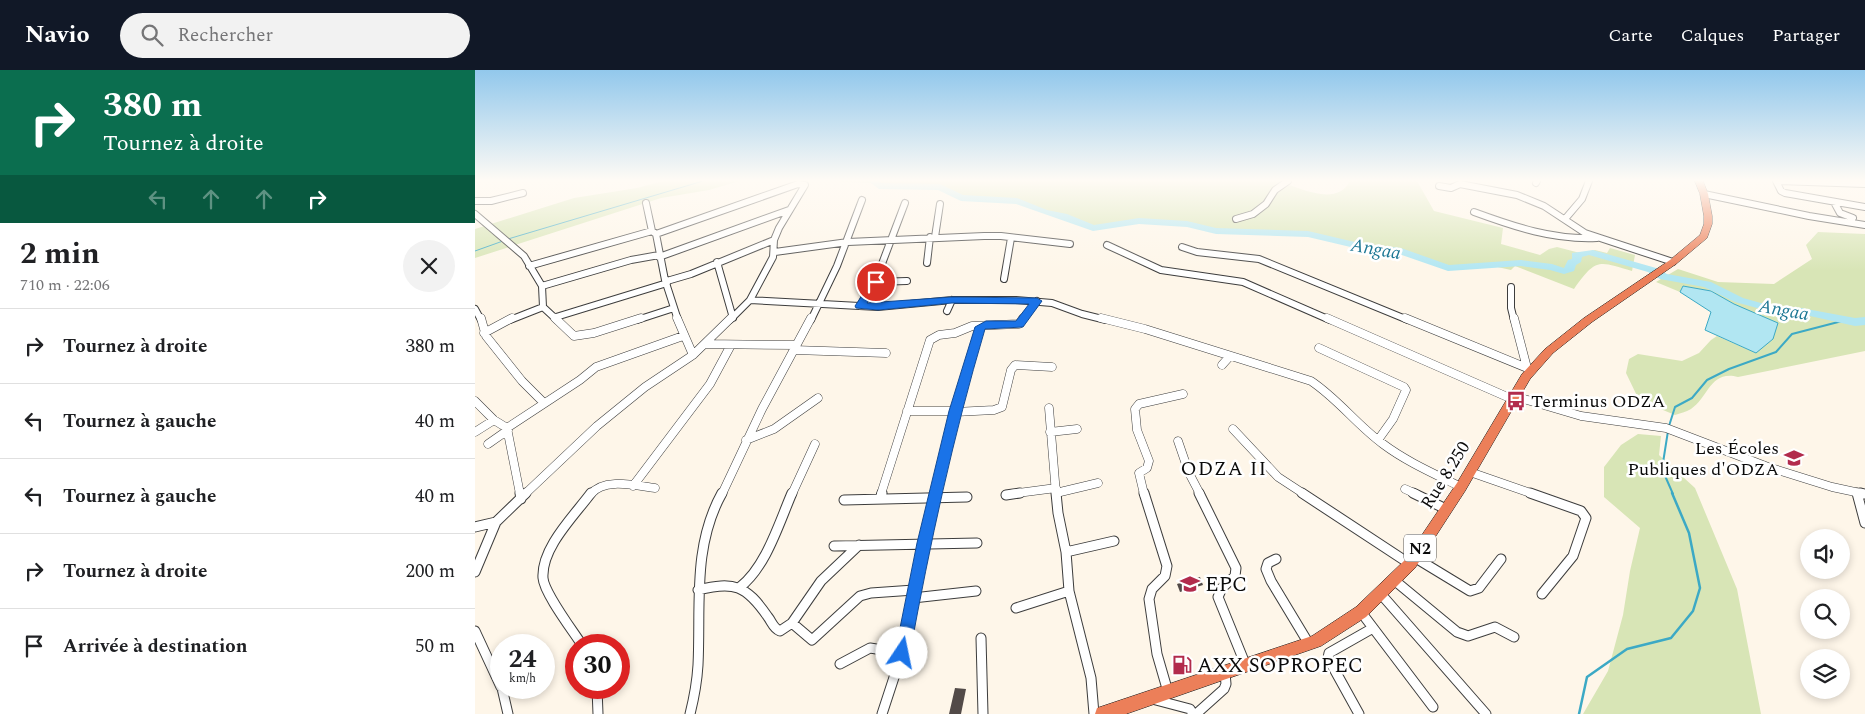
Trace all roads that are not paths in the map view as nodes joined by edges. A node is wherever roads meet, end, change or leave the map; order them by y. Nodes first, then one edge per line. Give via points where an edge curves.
1 (648, 211) edge
2 (718, 211) edge
3 (786, 211) edge
4 (788, 211) edge
5 (859, 211) edge
6 (902, 211) edge
7 (939, 211) edge
8 (1257, 211) edge
9 (1552, 211) edge
10 (1572, 211) edge
11 (1707, 211) edge
12 (1786, 211) edge
13 (1838, 211) edge
14 (475, 212) edge
15 (1474, 212) dead end
16 (1853, 218) dead end
17 (1236, 219) dead end
18 (1565, 219) junction
19 (479, 223) edge
20 (1865, 225) edge
21 (654, 233) junction
22 (933, 237) junction
23 (1011, 238) junction
24 (1599, 238) junction
25 (774, 240) junction
26 (892, 240) junction
27 (848, 242) junction
28 (1070, 244) dead end
29 (1107, 245) dead end
30 (1182, 247) dead end
31 (775, 252) junction
32 (659, 256) junction
33 (717, 262) junction
34 (1673, 262) junction
35 (927, 263) dead end
36 (529, 266) junction
37 (1004, 280) dead end
38 (907, 281) dead end
39 (667, 282) junction
40 (876, 282) junction
41 (542, 286) junction
42 (1511, 287) dead end
43 (750, 300) junction
44 (952, 300) junction
45 (1037, 301) junction
46 (819, 304) junction
47 (860, 306) junction
48 (543, 307) junction
49 (674, 308) junction
50 (475, 309) edge
51 (947, 310) dead end
52 (556, 318) junction
53 (733, 318) junction
54 (980, 327) junction
55 (484, 333) junction
56 (683, 336) junction
57 (705, 344) junction
58 (731, 345) junction
59 (795, 347) junction
60 (1319, 348) dead end
61 (886, 352) dead end
62 (693, 355) junction
63 (1231, 356) junction
64 (1222, 365) dead end
65 (1051, 367) dead end
66 (1529, 369) junction
67 (1183, 394) dead end
68 (818, 398) dead end
69 (1513, 398) junction
70 (475, 401) edge
71 (544, 403) junction
72 (1049, 408) dead end
73 (907, 411) junction
74 (955, 412) junction
75 (494, 420) junction
76 (1233, 428) dead end
77 (508, 429) junction
78 (1077, 429) dead end
79 (475, 432) edge
80 (1050, 432) junction
81 (746, 440) junction
82 (1378, 440) junction
83 (1177, 441) dead end
84 (488, 444) dead end
85 (815, 444) dead end
86 (1470, 472) junction
87 (1098, 483) dead end
88 (633, 486) junction
89 (1461, 487) junction
90 (655, 488) dead end
91 (1405, 489) dead end
92 (1056, 491) junction
93 (1861, 494) edge
94 (1006, 495) dead end
95 (967, 497) dead end
96 (521, 499) junction
97 (880, 499) junction
98 (935, 499) junction
99 (844, 500) dead end
100 (1446, 508) junction
101 (496, 522) junction
102 (1865, 523) edge
103 (475, 526) edge
104 (1114, 541) dead end
105 (924, 543) junction
106 (977, 543) dead end
107 (859, 545) junction
108 (834, 546) dead end
109 (1066, 552) junction
110 (1276, 559) dead end
111 (1501, 559) dead end
112 (1412, 561) junction
113 (475, 572) edge
114 (1393, 580) junction
115 (739, 587) junction
116 (699, 590) junction
117 (1069, 591) junction
118 (977, 592) dead end
119 (1380, 593) junction
120 (913, 594) junction
121 (1542, 594) dead end
122 (1016, 608) dead end
123 (1361, 612) junction
124 (792, 623) junction
125 (1373, 628) junction
126 (475, 631) edge
127 (575, 634) edge
128 (1514, 637) dead end
129 (981, 638) dead end
130 (1309, 644) junction
131 (902, 653) junction
132 (490, 663) edge
133 (840, 664) dead end
134 (1246, 666) junction
135 (1225, 673) junction
136 (1168, 692) junction
137 (505, 699) edge
138 (597, 699) edge
139 (1151, 699) junction
140 (1433, 707) dead end
141 (507, 714) edge
142 (598, 714) edge
143 (690, 714) edge
144 (882, 714) edge
145 (983, 714) edge
146 (1094, 714) edge
147 (1103, 714) edge
148 (1194, 714) edge
149 (1359, 714) edge
150 (1486, 714) edge

1 - 21 street
2 - 21 street
3 - 32 street
4 - 25 street
5 - 27 street
6 - 26 street
7 - 22 street
8 - 17 street
9 - 18 street
10 - 18 street
11 - 34 highway, Rue 8.250 / N2 via 1704,236
12 - 20 street
13 - 16 street
14 - 19 street
15 - 24 street via 1543,236
18 - 24 street
19 - 36 street via 519,252
21 - 32 street
21 - 36 street
22 - 23 street via 995,235
22 - 26 street
22 - 35 street
23 - 28 street
23 - 37 street
24 - 34 street
25 - 31 street
25 - 33 street
26 - 27 street
26 - 40 street
27 - 31 street
27 - 46 street
29 - 69 street via 1161,270 1243,282
30 - 66 street via 1197,252 1259,259
31 - 43 street
32 - 39 street
32 - 41 street via 631,260
33 - 39 street
33 - 53 street
34 - 66 highway, Rue 8.250 / N2 via 1588,320
36 - 41 street
38 - 40 street
39 - 49 street
39 - 52 street
40 - 47 street
41 - 48 street
42 - 66 street via 1511,308
43 - 46 street
43 - 53 street
44 - 45 street
44 - 47 street
44 - 51 street
45 - 54 street via 1019,324
45 - 63 street via 1145,329
46 - 47 street
46 - 59 street
48 - 52 street
48 - 55 street
49 - 52 street via 580,336 574,336
49 - 56 street
50 - 55 street
53 - 57 street
54 - 73 street via 939,334 930,340
54 - 74 street
55 - 71 street
56 - 62 street
56 - 71 street via 596,366
57 - 58 street
57 - 62 street
58 - 59 street
58 - 88 street via 711,384
59 - 61 street
59 - 81 street
60 - 82 street via 1406,390 1393,419
62 - 96 street via 645,387 597,426
63 - 64 street
63 - 82 street via 1315,382
65 - 74 street via 1015,365 1002,408
66 - 69 highway, Rue 8.250 / N2
67 - 136 street via 1139,404 1135,408 1137,430 1149,461 1139,477 1167,566 1165,576 1152,589 1149,599 1157,654
68 - 81 street via 775,430
69 - 86 highway, Rue 8.250 / N2
69 - 93 street via 1581,416 1666,428 1768,467
70 - 75 street
71 - 77 street
72 - 80 street
73 - 74 street
73 - 97 street
74 - 98 street
75 - 77 street
75 - 79 street
76 - 112 street via 1278,477
77 - 84 street
77 - 96 street
78 - 80 street
80 - 92 street
81 - 116 street via 709,521 701,548
82 - 89 street
83 - 134 street via 1189,473 1236,568 1235,576 1222,586 1218,598
85 - 115 street via 759,566
86 - 89 highway, Rue 8.250 / N2
86 - 121 street via 1585,514 1573,556
87 - 92 street
88 - 90 street
88 - 127 street via 605,484 593,491 548,550 543,579
89 - 100 highway, Rue 8.250 / N2
91 - 100 street
92 - 94 street
92 - 109 street
93 - 102 street
95 - 98 street
96 - 101 street
97 - 98 street
97 - 99 street
98 - 105 street
100 - 112 highway, Rue 8.250 / N2
101 - 103 street
101 - 113 street
104 - 109 street
105 - 106 street
105 - 107 street
105 - 120 street
107 - 108 street
107 - 124 street via 821,581
109 - 117 street
110 - 130 street via 1268,563 1266,569 1271,582
111 - 112 street via 1479,588 1470,591
112 - 114 highway, Rue 8.250 / N2
114 - 119 highway, Rue 8.250 / N2
114 - 128 street via 1457,632 1468,636 1495,628
115 - 116 street via 724,585
115 - 124 street via 769,617 777,631
116 - 143 street via 698,661
117 - 122 street
117 - 146 street via 1091,678
118 - 120 street
119 - 123 highway, Rue 8.250 / N2
119 - 150 street
120 - 124 street via 871,593 860,596 812,640
120 - 131 street
123 - 125 street
123 - 130 highway, Rue 8.250 / N2
125 - 140 street
125 - 149 street via 1329,653 1328,658
126 - 132 street
129 - 145 street
130 - 134 highway, Rue 8.250 / N2
131 - 133 street via 870,648
131 - 144 street
134 - 135 highway, Rue 8.250 / N2
135 - 136 highway, Rue 8.250 / N2
135 - 148 street via 1223,691
136 - 139 highway, Rue 8.250 / N2
137 - 141 street
138 - 142 street
139 - 147 highway, Rue 8.250 / N2
139 - 148 street via 1190,709

